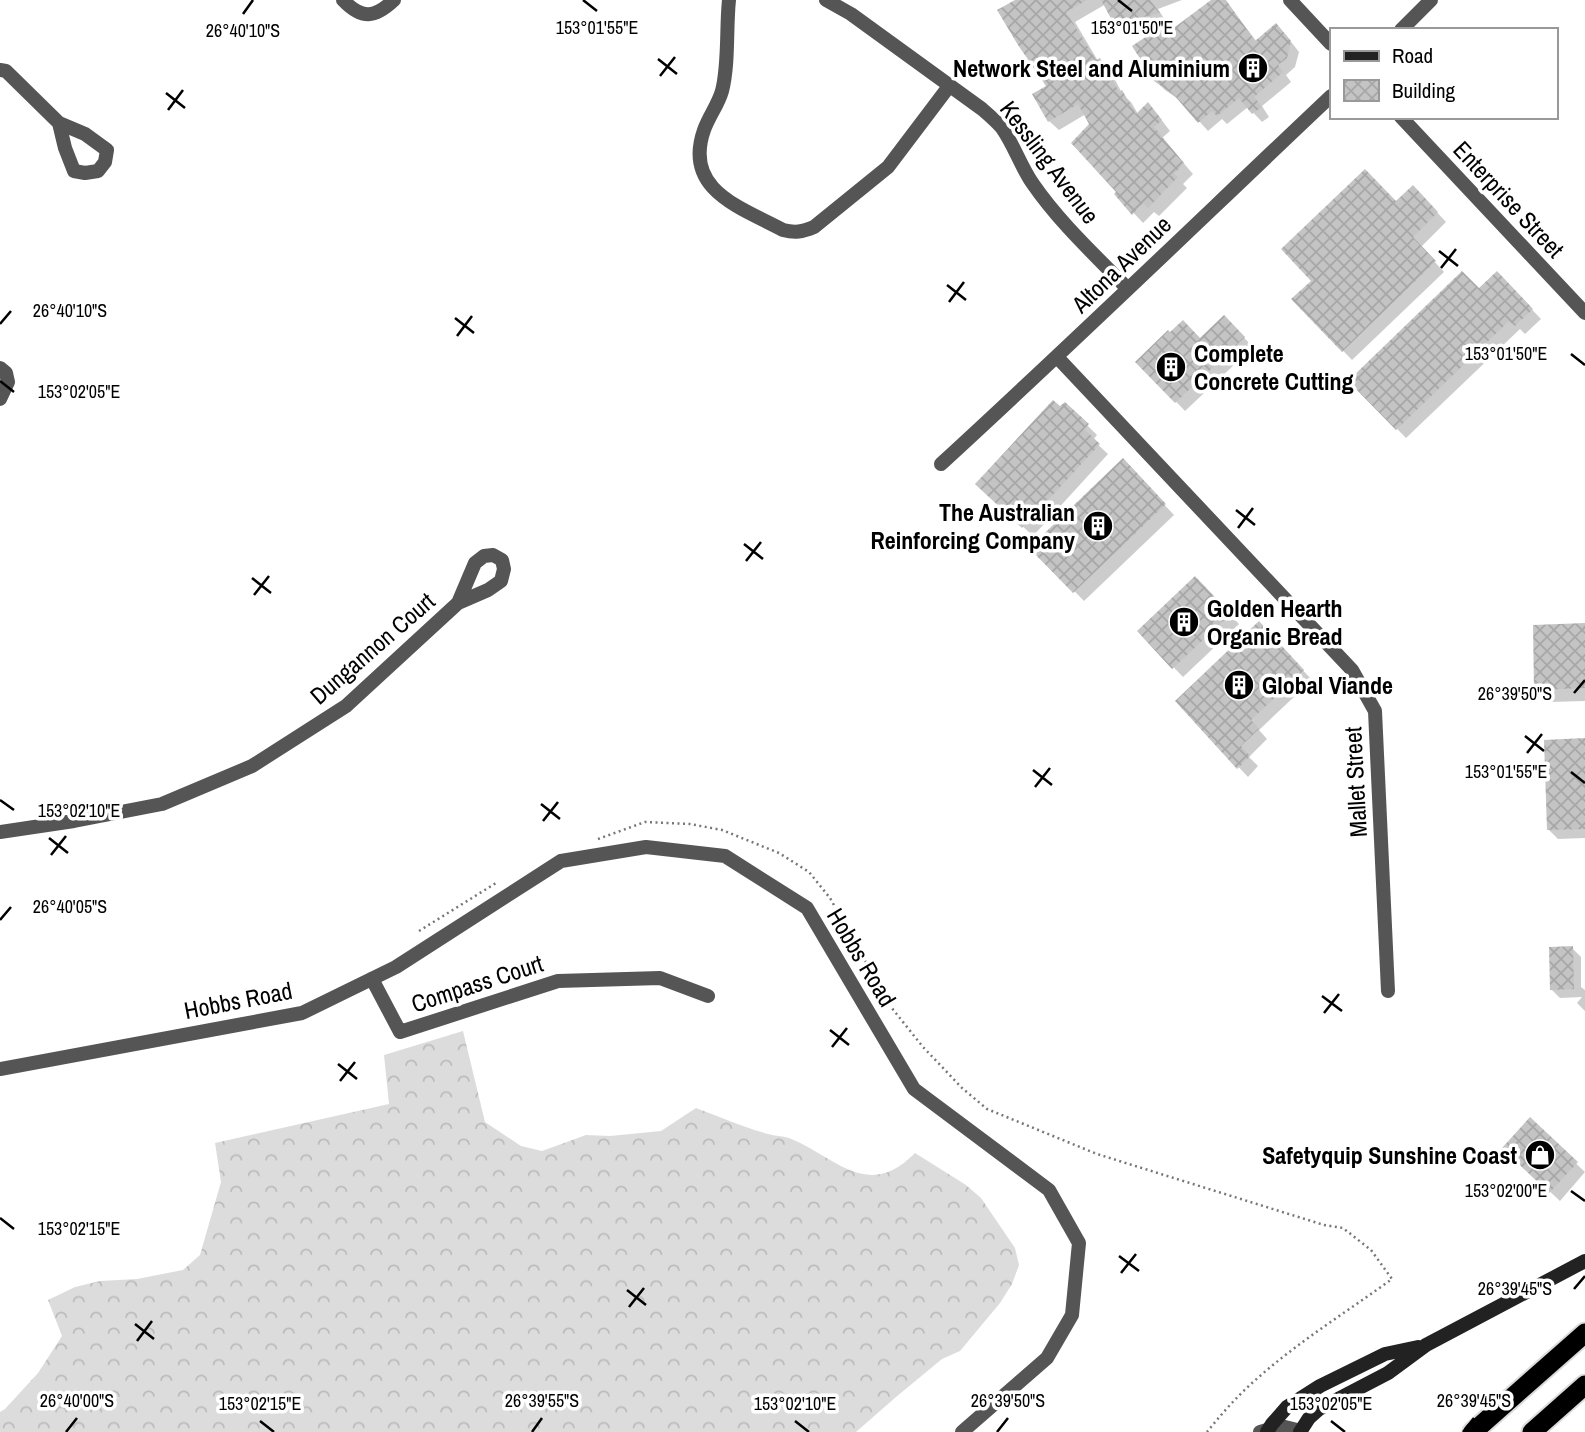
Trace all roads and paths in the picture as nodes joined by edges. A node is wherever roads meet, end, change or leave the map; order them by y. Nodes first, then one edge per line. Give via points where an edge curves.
1 (343, 0) edge
2 (394, 0) edge
3 (729, 0) edge
4 (826, 0) edge
5 (1290, 0) edge
6 (1432, 0) edge
7 (1403, 28) edge
8 (1330, 43) edge
9 (0, 70) edge
10 (950, 85) junction
11 (1330, 97) edge
12 (1403, 119) edge
13 (59, 123) dead end
14 (1127, 288) junction
15 (1585, 313) edge
16 (1057, 357) junction
17 (0, 368) edge
18 (0, 399) edge
19 (941, 464) dead end
20 (458, 603) dead end
21 (0, 832) edge
22 (595, 840) dead end
23 (504, 880) dead end
24 (419, 931) dead end
25 (372, 979) junction
26 (1388, 991) dead end
27 (708, 996) dead end
28 (0, 1069) edge
29 (1585, 1261) edge
30 (1585, 1333) edge
31 (1426, 1345) junction
32 (1585, 1385) edge
33 (1266, 1431) edge
34 (1301, 1431) edge
35 (962, 1432) edge
36 (1208, 1432) edge
37 (1473, 1432) edge
38 (1532, 1432) edge

1 - 2 street via 368,15
3 - 10 street via 724,78 701,139 700,167 715,191 783,230 803,232 814,227 880,174
4 - 10 street, Kessling Avenue
5 - 8 street
6 - 7 street
9 - 13 street
10 - 14 street, Kessling Avenue via 1003,130 1040,194
11 - 14 street, Altona Avenue
12 - 15 street, Enterprise Street
14 - 16 street, Altona Avenue
16 - 19 street, Altona Avenue
16 - 26 street, Mallet Street via 1352,670 1375,710
17 - 18 street via 8,382
20 - 21 street, Dungannon Court via 346,706 252,766 162,804
22 - 36 path via 645,822 690,824 722,830 779,853 809,873 830,898 891,1007 923,1047 987,1109 1097,1154 1343,1228 1371,1250 1392,1279 1257,1378
23 - 24 path
25 - 27 street, Compass Court via 400,1032 558,981 660,978
25 - 28 street, Hobbs Road via 302,1013
25 - 35 street, Hobbs Road via 561,861 646,847 726,856 807,908 914,1089 1049,1190 1079,1243 1072,1315 1047,1358
29 - 31 main road
30 - 37 highway
31 - 33 main road via 1385,1354 1320,1386 1287,1407
31 - 34 main road via 1388,1373 1319,1409
32 - 38 highway
33 - 34 street via 1281,1426

